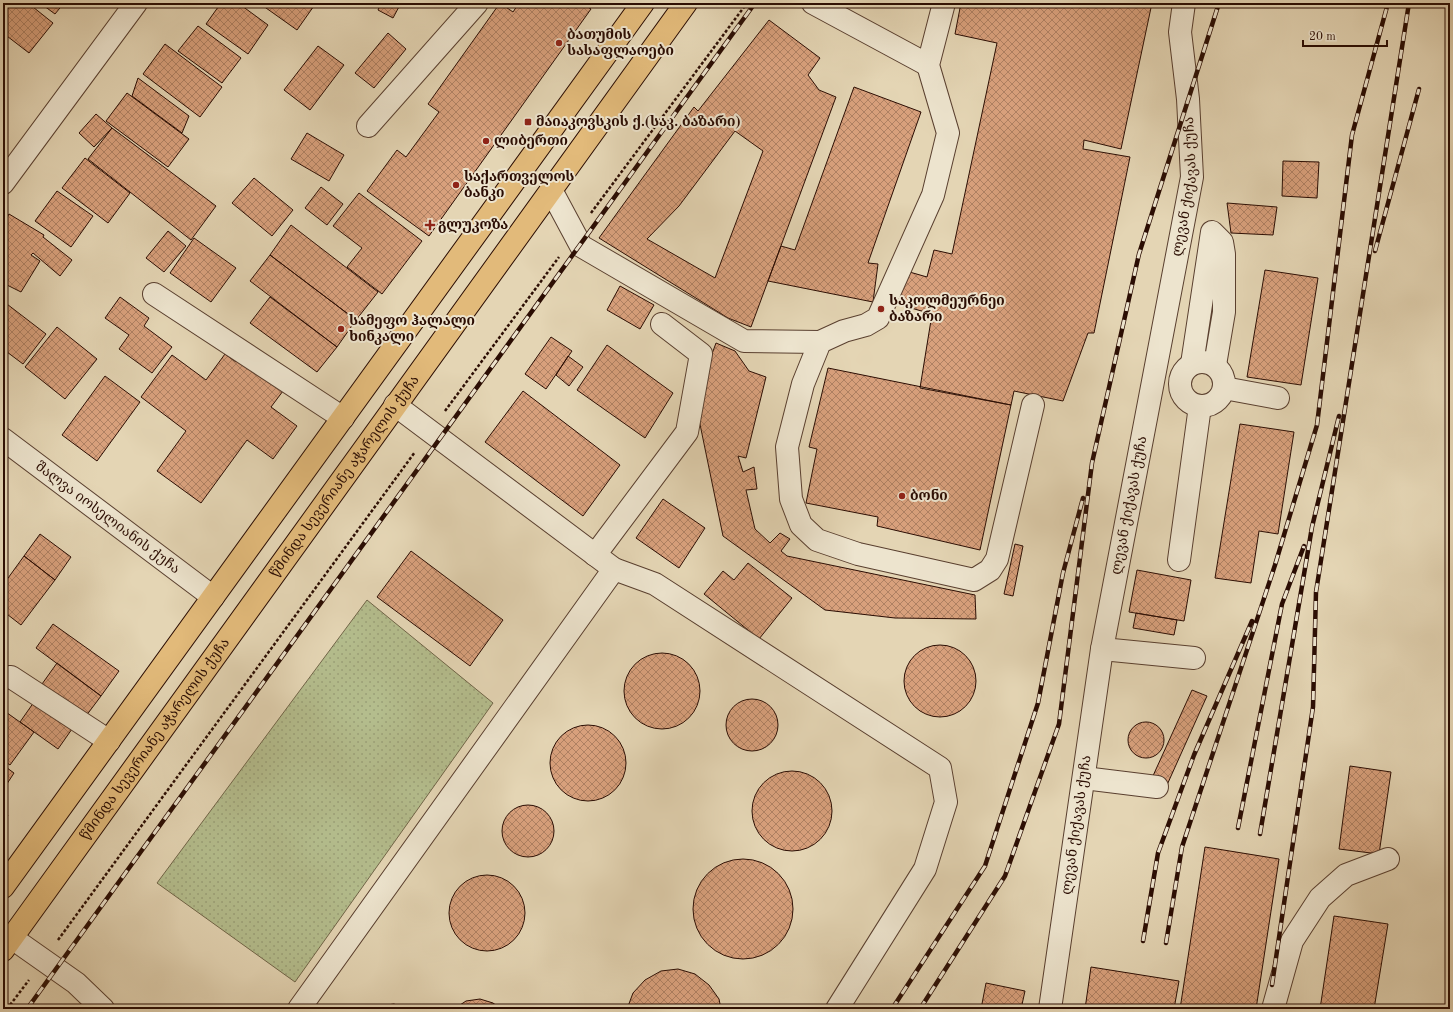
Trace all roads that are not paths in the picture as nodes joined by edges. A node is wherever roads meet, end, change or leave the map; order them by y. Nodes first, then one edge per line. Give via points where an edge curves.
1 (136, 3) edge
2 (477, 3) edge
3 (686, 3) edge
4 (813, 3) edge
5 (944, 3) edge
6 (1184, 3) edge
7 (640, 4) edge
8 (928, 65) junction
9 (368, 126) dead end
10 (1192, 177) junction
11 (3, 183) edge
12 (550, 190) junction
13 (1212, 232) junction
14 (154, 294) dead end
15 (662, 324) dead end
16 (820, 342) junction
17 (1192, 364) junction
18 (1215, 365) junction
19 (1224, 388) junction
20 (1278, 398) dead end
21 (395, 405) junction
22 (1033, 405) dead end
23 (1200, 406) junction
24 (343, 418) junction
25 (3, 439) edge
26 (595, 555) junction
27 (1179, 560) dead end
28 (614, 569) junction
29 (213, 597) junction
30 (1102, 649) junction
31 (1194, 658) dead end
32 (3, 678) edge
33 (109, 741) junction
34 (1084, 778) junction
35 (1157, 787) dead end
36 (1388, 859) dead end
37 (3, 887) edge
38 (7, 944) edge
39 (103, 1009) edge
40 (299, 1009) edge
41 (837, 1009) edge
42 (1050, 1009) edge
43 (1273, 1009) edge

1 - 11 street
2 - 9 street
3 - 12 main road, წმინდა სევერიანე აჭარელის ქუჩა
4 - 8 street
5 - 8 street
6 - 10 street, ლევან ქიქავას ქუჩა via 1180,32 1188,99
7 - 24 main road
8 - 16 street via 948,133 933,195 878,318
10 - 13 street via 1194,199
10 - 30 street, ლევან ქიქავას ქუჩა
12 - 16 street via 581,246 744,341
12 - 21 main road, წმინდა სევერიანე აჭარელის ქუჩა
13 - 17 street
13 - 18 street via 1222,242 1224,254 1224,312
14 - 24 street
15 - 26 street via 701,354 687,432
16 - 22 street via 803,384 787,447 791,499 801,525 817,540 858,554 974,580 990,570 998,559
17 - 18 street via 1202,361
17 - 23 street via 1183,372 1180,386 1186,399
18 - 19 street via 1224,377
19 - 20 street
19 - 23 street via 1220,398 1214,403
21 - 26 street
21 - 38 main road, წმინდა სევერიანე აჭარელის ქუჩა
23 - 27 street
24 - 29 main road
25 - 29 street, შალვა იოსელიანის ქუჩა
26 - 28 street
28 - 40 street
28 - 41 street via 655,584 940,768 946,802 925,869
29 - 33 main road
30 - 31 street
30 - 34 street, ლევან ქიქავას ქუჩა
32 - 33 street via 12,677
33 - 37 main road
34 - 35 street
34 - 42 street, ლევან ქიქავას ქუჩა
36 - 43 street via 1346,875 1320,898 1292,941
38 - 39 street via 43,960 76,983

